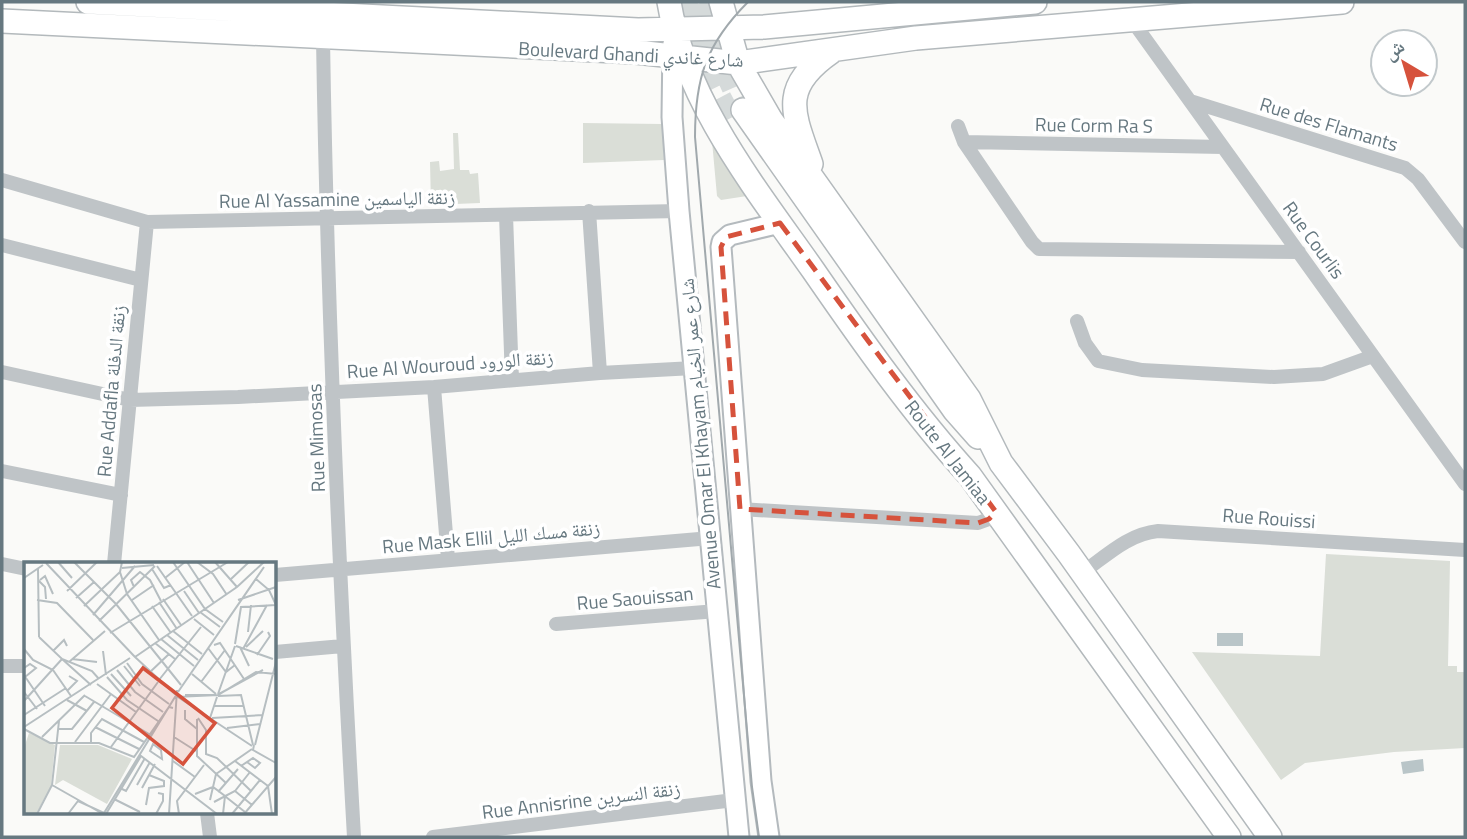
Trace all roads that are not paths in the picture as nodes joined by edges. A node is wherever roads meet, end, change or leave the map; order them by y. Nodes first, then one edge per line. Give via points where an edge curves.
1 (88, 2) edge
2 (669, 2) edge
3 (722, 2) edge
4 (1035, 2) edge
5 (1342, 2) edge
6 (127, 3) edge
7 (322, 18) edge
8 (1131, 19) junction
9 (2, 21) edge
10 (673, 30) junction
11 (727, 30) junction
12 (831, 52) junction
13 (677, 57) junction
14 (738, 63) junction
15 (1190, 101) junction
16 (958, 126) dead end
17 (964, 142) junction
18 (1223, 146) junction
19 (2, 180) edge
20 (820, 190) junction
21 (589, 211) junction
22 (680, 211) junction
23 (506, 215) junction
24 (326, 219) junction
25 (147, 222) junction
26 (780, 223) junction
27 (1465, 242) edge
28 (2, 245) edge
29 (1298, 252) junction
30 (141, 279) junction
31 (1077, 321) dead end
32 (1373, 356) junction
33 (694, 368) junction
34 (2, 372) edge
35 (600, 373) junction
36 (512, 380) junction
37 (434, 387) junction
38 (334, 391) junction
39 (130, 400) junction
40 (1000, 463) junction
41 (1459, 465) edge
42 (2, 471) edge
43 (970, 476) junction
44 (1465, 484) edge
45 (121, 495) junction
46 (740, 509) junction
47 (996, 512) junction
48 (711, 538) junction
49 (1465, 550) edge
50 (448, 559) junction
51 (114, 562) edge
52 (2, 564) edge
53 (24, 569) edge
54 (339, 570) junction
55 (1082, 573) junction
56 (276, 575) edge
57 (717, 611) junction
58 (555, 624) dead end
59 (343, 646) junction
60 (276, 652) edge
61 (2, 666) edge
62 (24, 666) edge
63 (734, 800) junction
64 (207, 814) edge
65 (210, 837) edge
66 (354, 837) edge
67 (433, 837) edge
68 (739, 837) edge
69 (769, 837) edge
70 (1229, 837) edge
71 (1270, 837) edge

1 - 6 main road, Boulevard Ghandi شارع غاندي
2 - 10 main road, Route Al Jamiaa
3 - 11 main road, Route Al Jamiaa
4 - 11 main road, Boulevard Ghandi شارع غاندي
5 - 8 main road, Boulevard Ghandi شارع غاندي
6 - 7 main road, Boulevard Ghandi شارع غاندي
7 - 9 main road, Boulevard Ghandi شارع غاندي
7 - 10 main road, Boulevard Ghandi شارع غاندي
7 - 13 main road, Boulevard Ghandi شارع غاندي
7 - 24 street, Rue Mimosas
8 - 12 main road, Boulevard Ghandi شارع غاندي via 916,38
8 - 15 street, Rue Courlis
10 - 11 main road, Boulevard Ghandi شارع غاندي
10 - 13 main road, Route Al Jamiaa
11 - 14 main road, Route Al Jamiaa
12 - 14 main road, Boulevard Ghandi شارع غاندي
12 - 20 main road via 807,72 793,104
13 - 14 main road, Boulevard Ghandi شارع غاندي
13 - 22 main road, Avenue Omar El Khayam شارع عمر الخيام via 672,117
13 - 26 main road, Route Al Jamiaa
14 - 20 main road, Route Al Jamiaa
15 - 18 street, Rue Courlis
15 - 27 street, Rue des Flamants via 1405,168
16 - 17 street
17 - 18 street, Rue Corm Ra S
17 - 29 street via 1039,249
18 - 29 street, Rue Courlis
19 - 25 street, Rue Al Yassamine زنقة الياسمين
20 - 40 main road, Route Al Jamiaa via 969,399
21 - 22 street, Rue Al Yassamine زنقة الياسمين
21 - 23 street, Rue Al Yassamine زنقة الياسمين
21 - 35 street
22 - 33 main road, Avenue Omar El Khayam شارع عمر الخيام
23 - 24 street, Rue Al Yassamine زنقة الياسمين
23 - 36 street
24 - 25 street, Rue Al Yassamine زنقة الياسمين
24 - 38 street, Rue Mimosas
25 - 30 street, Rue Addafla زنقة الدفلة
26 - 43 main road, Route Al Jamiaa via 931,433
26 - 46 main road, Avenue Omar El Khayam شارع عمر الخيام via 730,235 721,247
28 - 30 street
29 - 32 street, Rue Courlis
30 - 39 street, Rue Addafla زنقة الدفلة
31 - 32 street via 1098,361 1142,370 1312,375
32 - 41 street, Rue Courlis
33 - 35 street, Rue Al Wouroud زنقة الورود
33 - 48 main road, Avenue Omar El Khayam شارع عمر الخيام
34 - 39 street, Rue Al Wouroud زنقة الورود
35 - 36 street, Rue Al Wouroud زنقة الورود
36 - 37 street, Rue Al Wouroud زنقة الورود
37 - 38 street, Rue Al Wouroud زنقة الورود
37 - 50 street
38 - 39 street, Rue Al Wouroud زنقة الورود
38 - 54 street, Rue Mimosas
39 - 45 street, Rue Addafla زنقة الدفلة
40 - 43 main road via 955,411 737,115 945,424
40 - 55 main road, Route Al Jamiaa
41 - 44 street, Rue Courlis
42 - 45 street
43 - 47 main road, Route Al Jamiaa
45 - 51 street, Rue Addafla زنقة الدفلة
46 - 47 street via 978,523
46 - 69 main road, Avenue Omar El Khayam شارع عمر الخيام
47 - 70 main road, Route Al Jamiaa
48 - 50 street, Rue Mask Ellil زنقة مسك الليل
48 - 57 main road, Avenue Omar El Khayam شارع عمر الخيام
49 - 55 street, Rue Rouissi via 1158,531 1133,537
50 - 54 street, Rue Mask Ellil زنقة مسك الليل
52 - 53 street
54 - 56 street, Rue Mask Ellil زنقة مسك الليل
54 - 59 street, Rue Mimosas
55 - 71 main road, Route Al Jamiaa
57 - 58 street, Rue Saouissan
57 - 63 main road, Avenue Omar El Khayam شارع عمر الخيام
59 - 60 street
59 - 66 street, Rue Mimosas
61 - 62 street
63 - 67 street, Rue Annisrine زنقة النسرين
63 - 68 main road, Avenue Omar El Khayam شارع عمر الخيام
64 - 65 street

